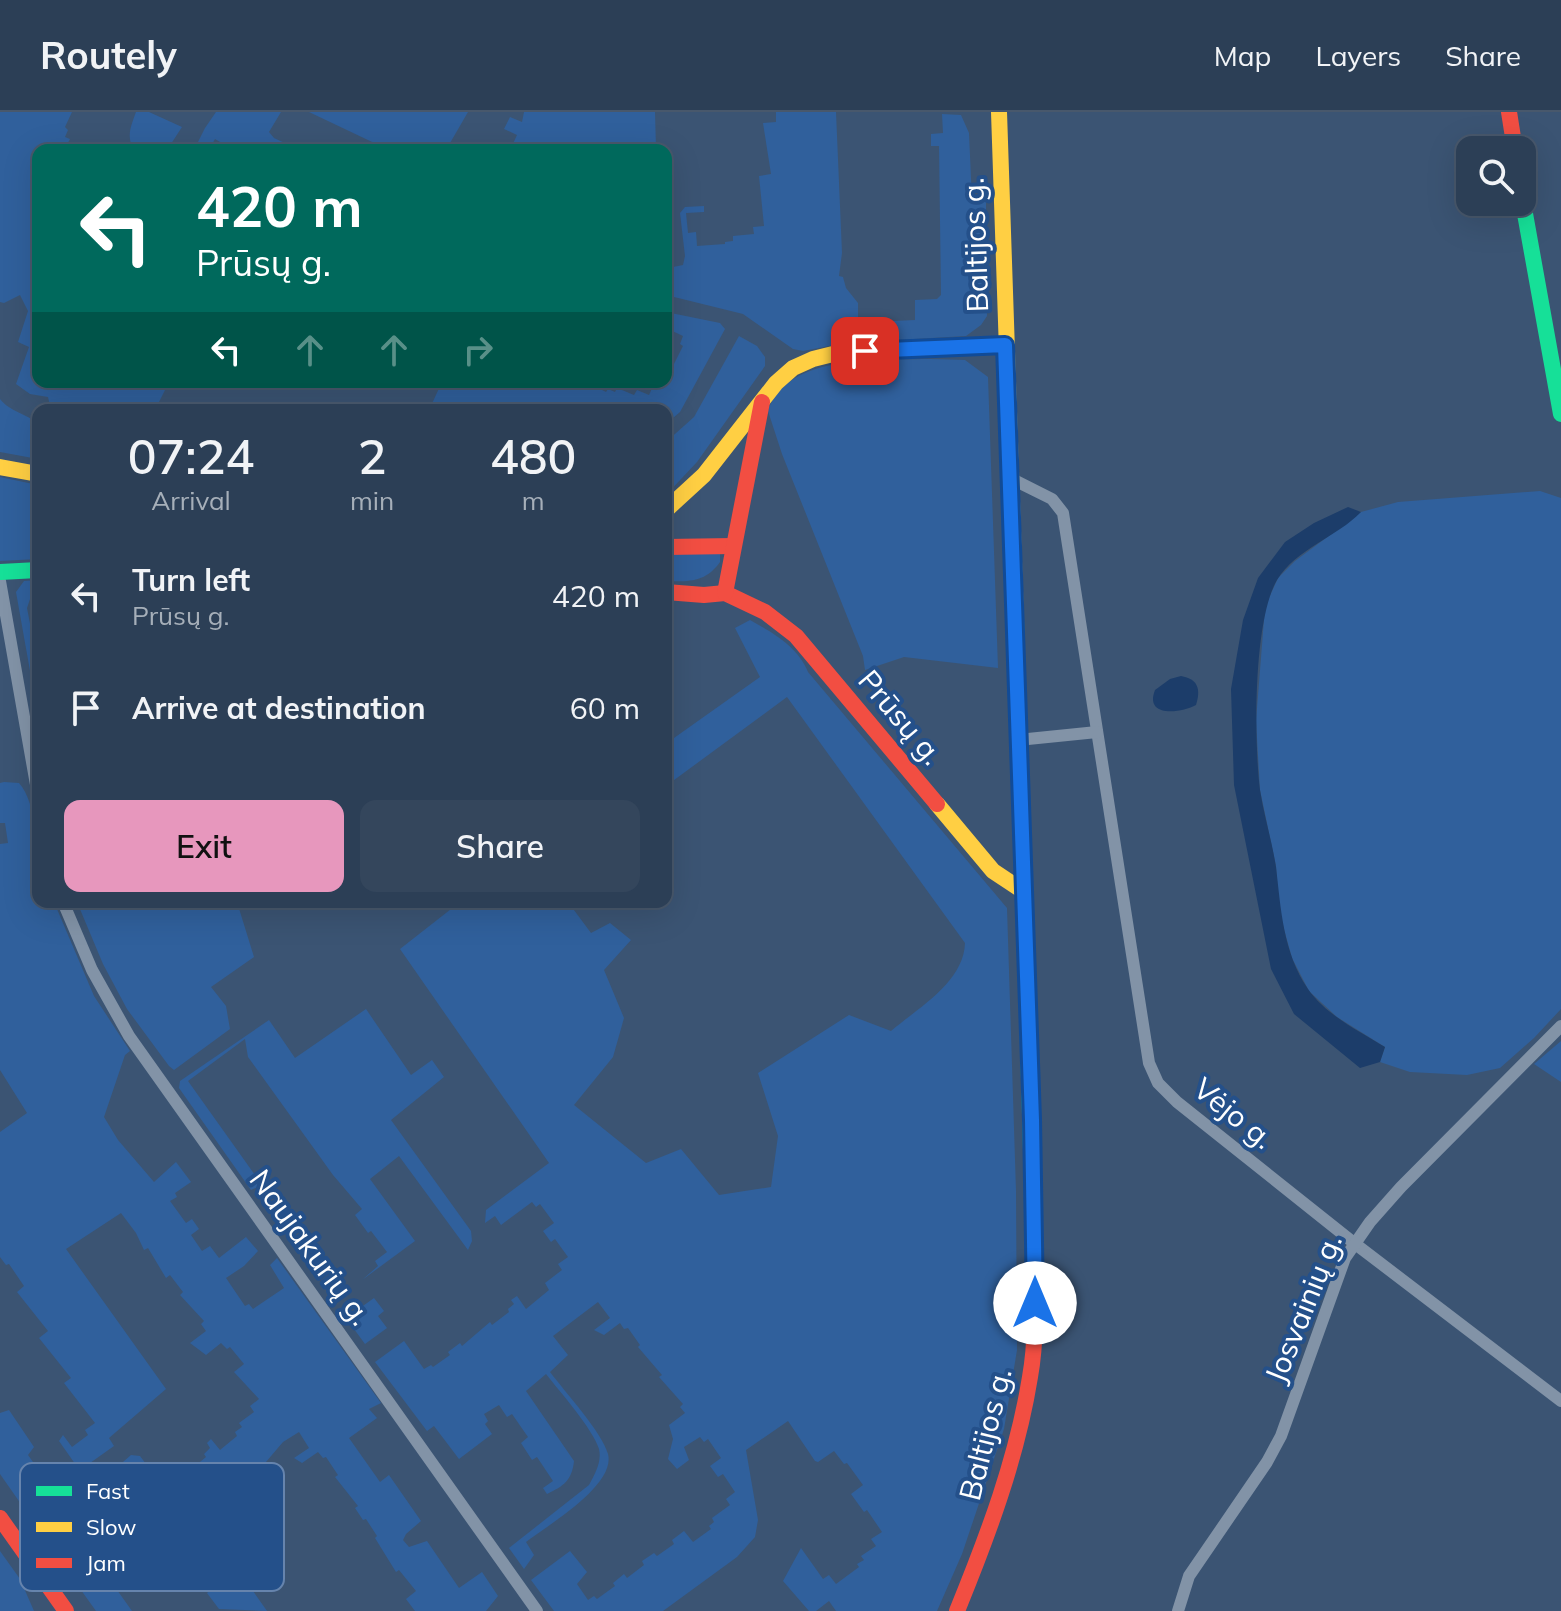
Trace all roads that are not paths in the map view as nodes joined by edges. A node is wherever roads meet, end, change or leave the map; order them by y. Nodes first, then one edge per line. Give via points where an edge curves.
1 (999, 112) edge
2 (1509, 112) edge
3 (1513, 136) edge
4 (1525, 216) edge
5 (1005, 345) junction
6 (764, 395) junction
7 (1561, 414) edge
8 (0, 467) edge
9 (32, 473) edge
10 (1012, 479) junction
11 (672, 504) edge
12 (733, 546) junction
13 (672, 547) edge
14 (32, 570) edge
15 (0, 572) edge
16 (0, 581) edge
17 (672, 592) edge
18 (725, 593) junction
19 (1097, 732) junction
20 (1018, 740) junction
21 (32, 762) edge
22 (1023, 891) junction
23 (66, 908) edge
24 (1561, 1026) edge
25 (1354, 1243) junction
26 (1561, 1401) edge
27 (0, 1518) edge
28 (20, 1546) edge
29 (52, 1591) edge
30 (66, 1611) edge
31 (537, 1611) edge
32 (957, 1611) edge
33 (1178, 1611) edge

1 - 5 street, Baltijos g.
2 - 3 street
4 - 7 street
5 - 6 street via 837,353 793,368
5 - 10 street, Baltijos g.
6 - 11 street via 704,475
6 - 12 street
8 - 9 street
10 - 19 street, Vėjo g. via 1052,499 1063,513
10 - 20 street, Baltijos g.
12 - 13 street
12 - 18 street
14 - 15 street
16 - 21 street
17 - 18 street, Prūsų g.
18 - 22 street, Prūsų g. via 765,612 796,636 993,871
19 - 20 street
19 - 25 street, Vėjo g. via 1149,1063 1158,1083
20 - 22 street, Baltijos g.
22 - 32 street, Baltijos g. via 1035,1258 1031,1374 1005,1485
23 - 31 street, Naujakurių g. via 129,1036
24 - 25 street, Josvainių g. via 1401,1187
25 - 26 street, Vėjo g.
25 - 33 street, Josvainių g. via 1281,1436 1189,1576
27 - 28 street
29 - 30 street

